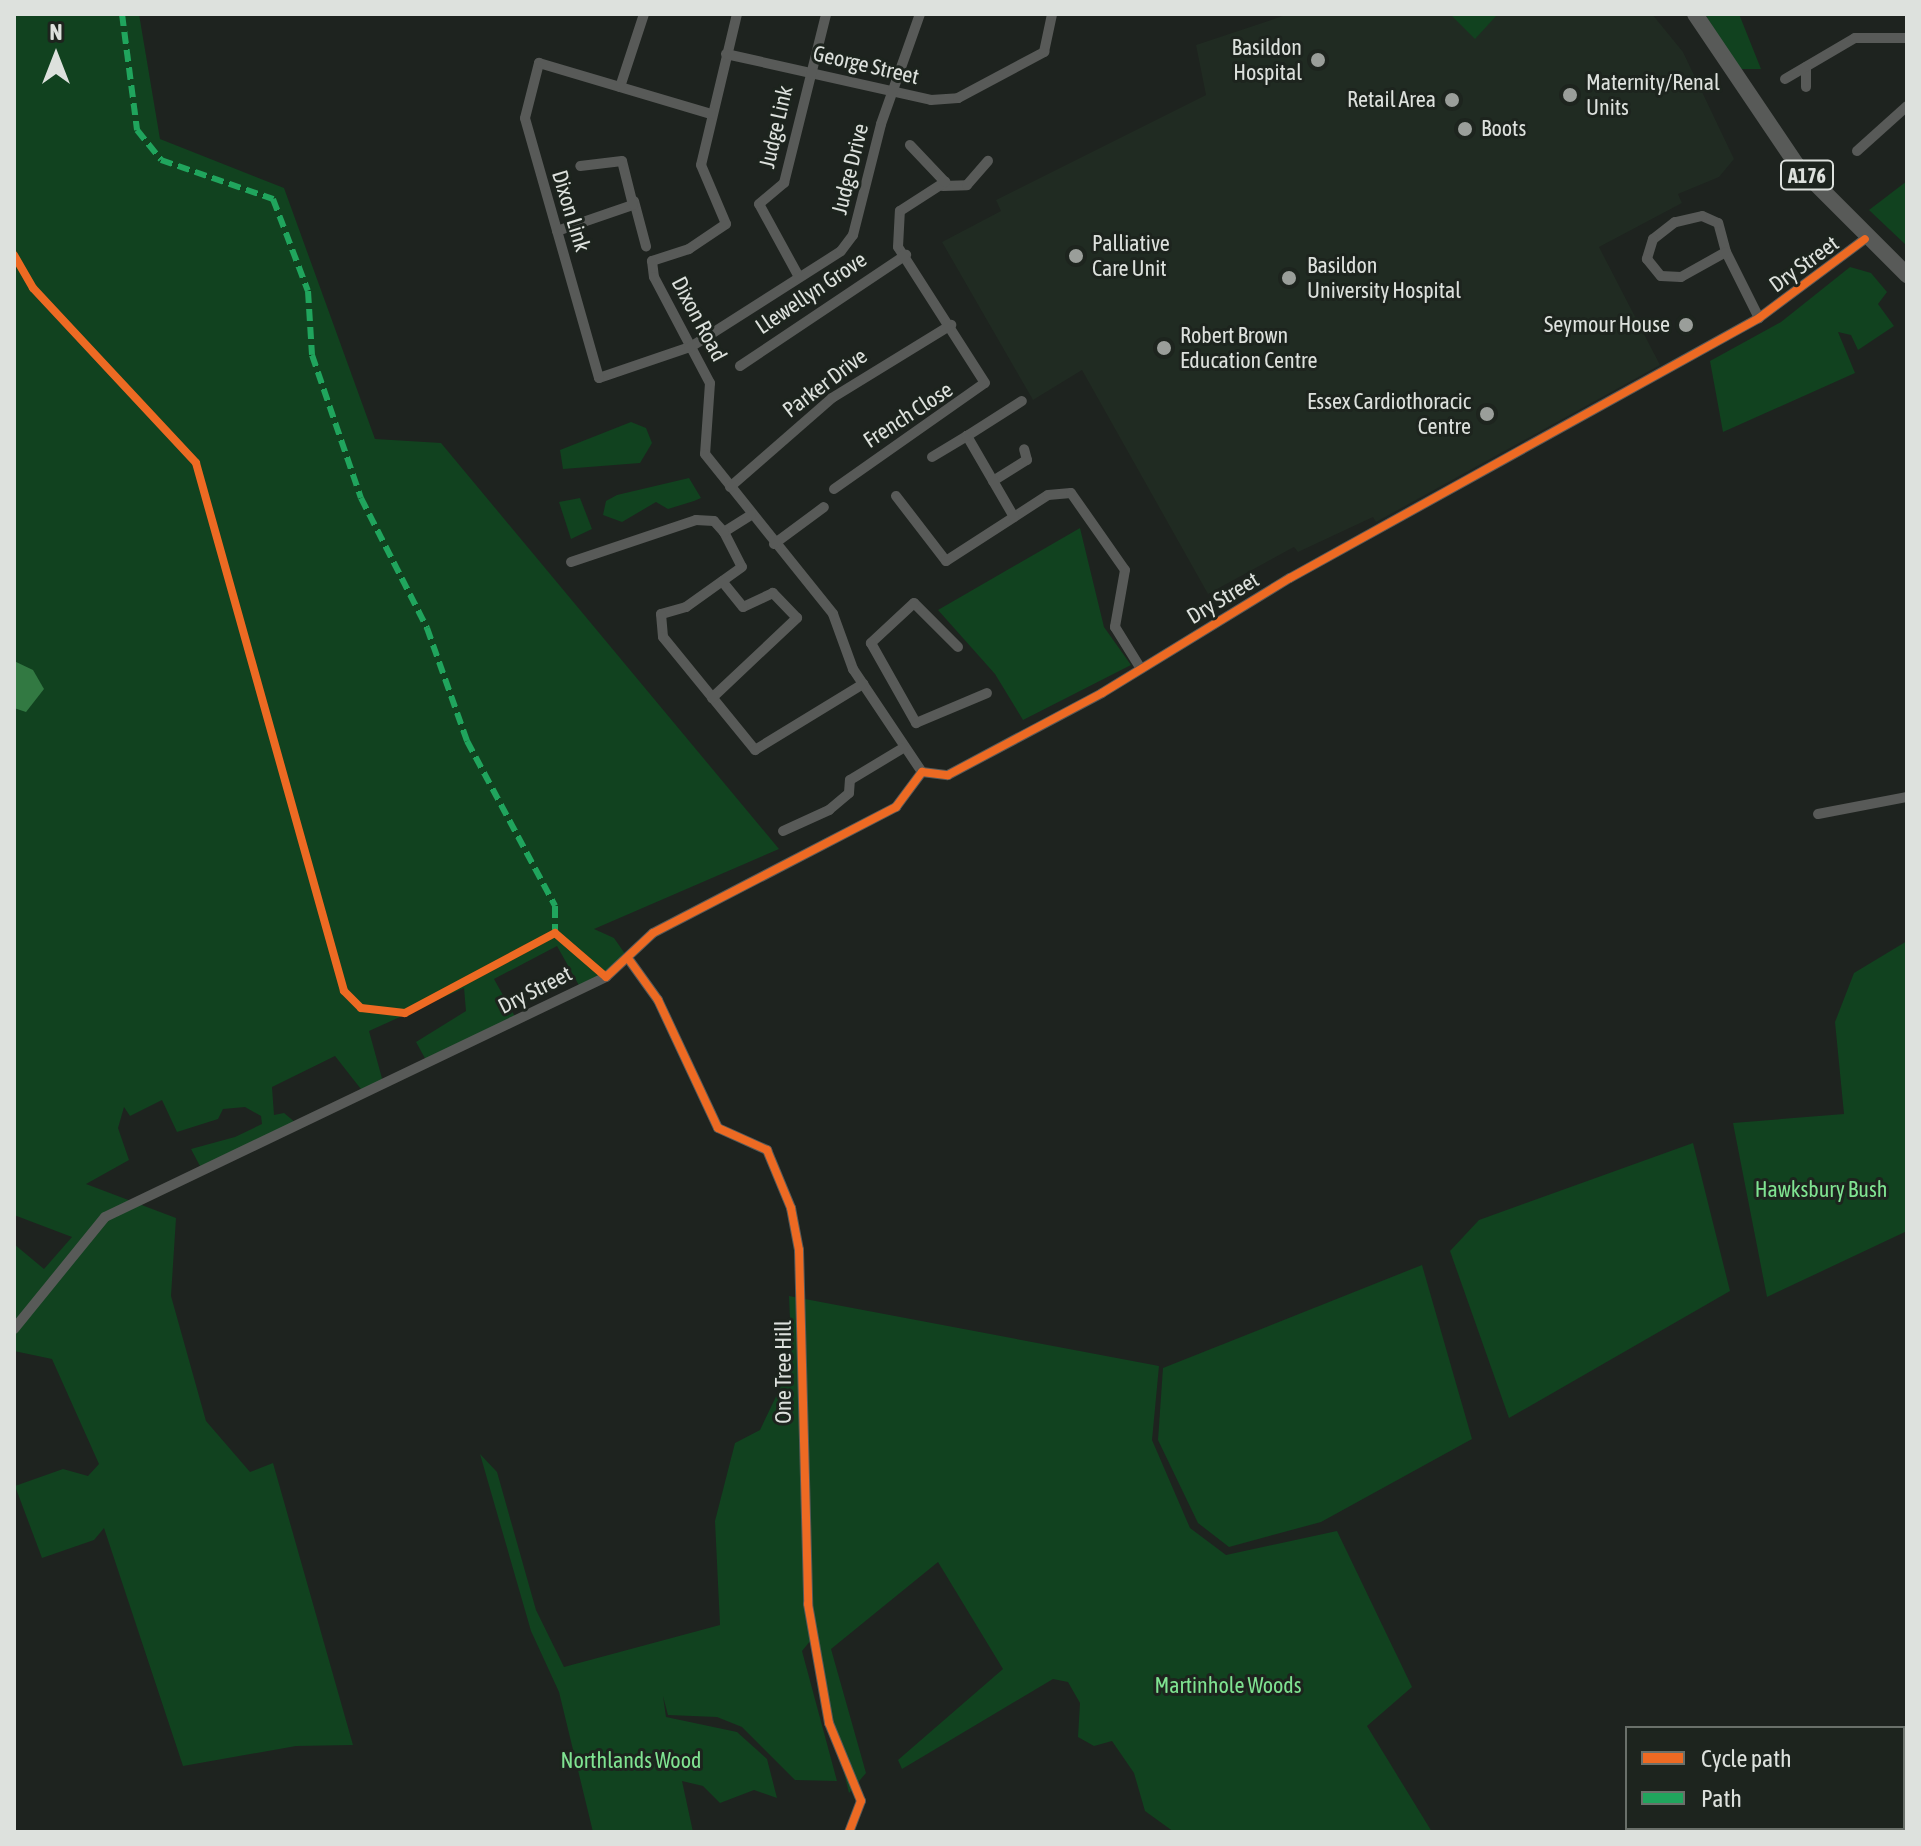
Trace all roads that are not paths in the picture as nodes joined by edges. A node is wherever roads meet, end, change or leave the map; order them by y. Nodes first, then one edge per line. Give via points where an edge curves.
1 (644, 14) edge
2 (737, 14) edge
3 (826, 14) edge
4 (920, 14) edge
5 (1052, 14) edge
6 (1681, 14) edge
7 (1695, 14) edge
8 (1907, 38) edge
9 (726, 54) junction
10 (1721, 61) junction
11 (1806, 67) junction
12 (808, 72) junction
13 (1785, 79) dead end
14 (620, 87) junction
15 (1806, 87) dead end
16 (893, 88) junction
17 (1907, 106) edge
18 (711, 114) junction
19 (910, 145) dead end
20 (1857, 151) dead end
21 (988, 161) dead end
22 (580, 166) dead end
23 (943, 186) junction
24 (634, 201) junction
25 (557, 231) junction
26 (1865, 239) junction
27 (646, 246) dead end
28 (1726, 252) junction
29 (906, 255) junction
30 (1907, 275) edge
31 (799, 277) junction
32 (1759, 318) junction
33 (951, 325) junction
34 (688, 348) junction
35 (740, 366) dead end
36 (1022, 401) dead end
37 (967, 436) junction
38 (1024, 449) dead end
39 (932, 457) dead end
40 (993, 481) junction
41 (730, 487) junction
42 (834, 489) dead end
43 (896, 496) dead end
44 (824, 507) dead end
45 (751, 515) junction
46 (1014, 517) junction
47 (724, 532) junction
48 (774, 544) junction
49 (571, 562) dead end
50 (722, 581) junction
51 (958, 647) dead end
52 (1141, 669) junction
53 (863, 684) junction
54 (987, 693) dead end
55 (712, 698) junction
56 (899, 701) junction
57 (880, 712) junction
58 (903, 748) junction
59 (922, 772) junction
60 (1907, 797) edge
61 (1818, 814) dead end
62 (783, 831) dead end
63 (630, 961) junction
64 (14, 1329) edge
65 (849, 1832) edge

1 - 14 street
2 - 9 street, Dixon Road
3 - 12 street, Judge Link
4 - 16 street, Judge Drive
5 - 16 street, George Street via 1044,52 985,86 931,100
6 - 10 main road, A176
7 - 10 main road, A176
8 - 11 street via 1865,35
9 - 12 street, George Street
9 - 18 street, Dixon Road
10 - 26 main road, A176 via 1789,154
11 - 13 street
11 - 15 street
12 - 16 street, George Street
12 - 31 street, Judge Link via 784,183 759,204
14 - 18 street, Dixon Link
14 - 25 street, Dixon Link via 539,63 525,128
16 - 31 street, Judge Drive via 853,235 841,251
17 - 20 street
18 - 34 street, Dixon Road via 701,165 726,224 689,249 652,261
19 - 23 street via 940,170
21 - 23 street via 967,185
22 - 24 street via 619,159
23 - 29 street via 900,211 894,233
24 - 25 street via 626,211
24 - 27 street
25 - 34 street, Dixon Link via 599,378 611,379
26 - 30 main road, A176
26 - 32 street, Dry Street
28 - 28 street via 1681,277 1661,276 1647,259 1664,231 1702,216 1718,223
28 - 32 street
29 - 33 street
29 - 35 street, Llewellyn Grove
31 - 34 street, Judge Drive
32 - 52 street, Dry Street via 1290,578
33 - 41 street, Parker Drive via 832,398
33 - 42 street, French Close via 984,378 983,389
34 - 41 street, Dixon Road via 712,393 705,454
36 - 37 street
37 - 39 street
37 - 40 street
38 - 40 street via 1027,460
40 - 46 street
41 - 45 street, Dixon Road
43 - 46 street via 940,560
44 - 48 street
45 - 47 street
45 - 48 street, Dixon Road
46 - 52 street via 1048,495 1071,493 1082,501 1125,570 1115,627
47 - 49 street via 714,521 696,520
47 - 50 street via 744,563
48 - 53 street, Dixon Road via 833,614
50 - 55 street via 661,614 658,623
50 - 55 street via 743,607 773,593 797,618
51 - 56 street via 914,603 877,630 874,651
52 - 59 street, Dry Street via 948,775
53 - 55 street via 759,751
53 - 57 street, Dixon Road
54 - 56 street via 924,724
56 - 57 street
57 - 58 street, Dixon Road
58 - 59 street, Dixon Road
58 - 62 street via 850,780 849,793 829,810
59 - 63 street, Dry Street via 896,807 653,933
60 - 61 street
63 - 64 street, Dry Street via 518,1022 105,1217
63 - 65 street, One Tree Hill via 658,1000 718,1128 767,1150 791,1208 799,1250 808,1604 829,1723 861,1801

